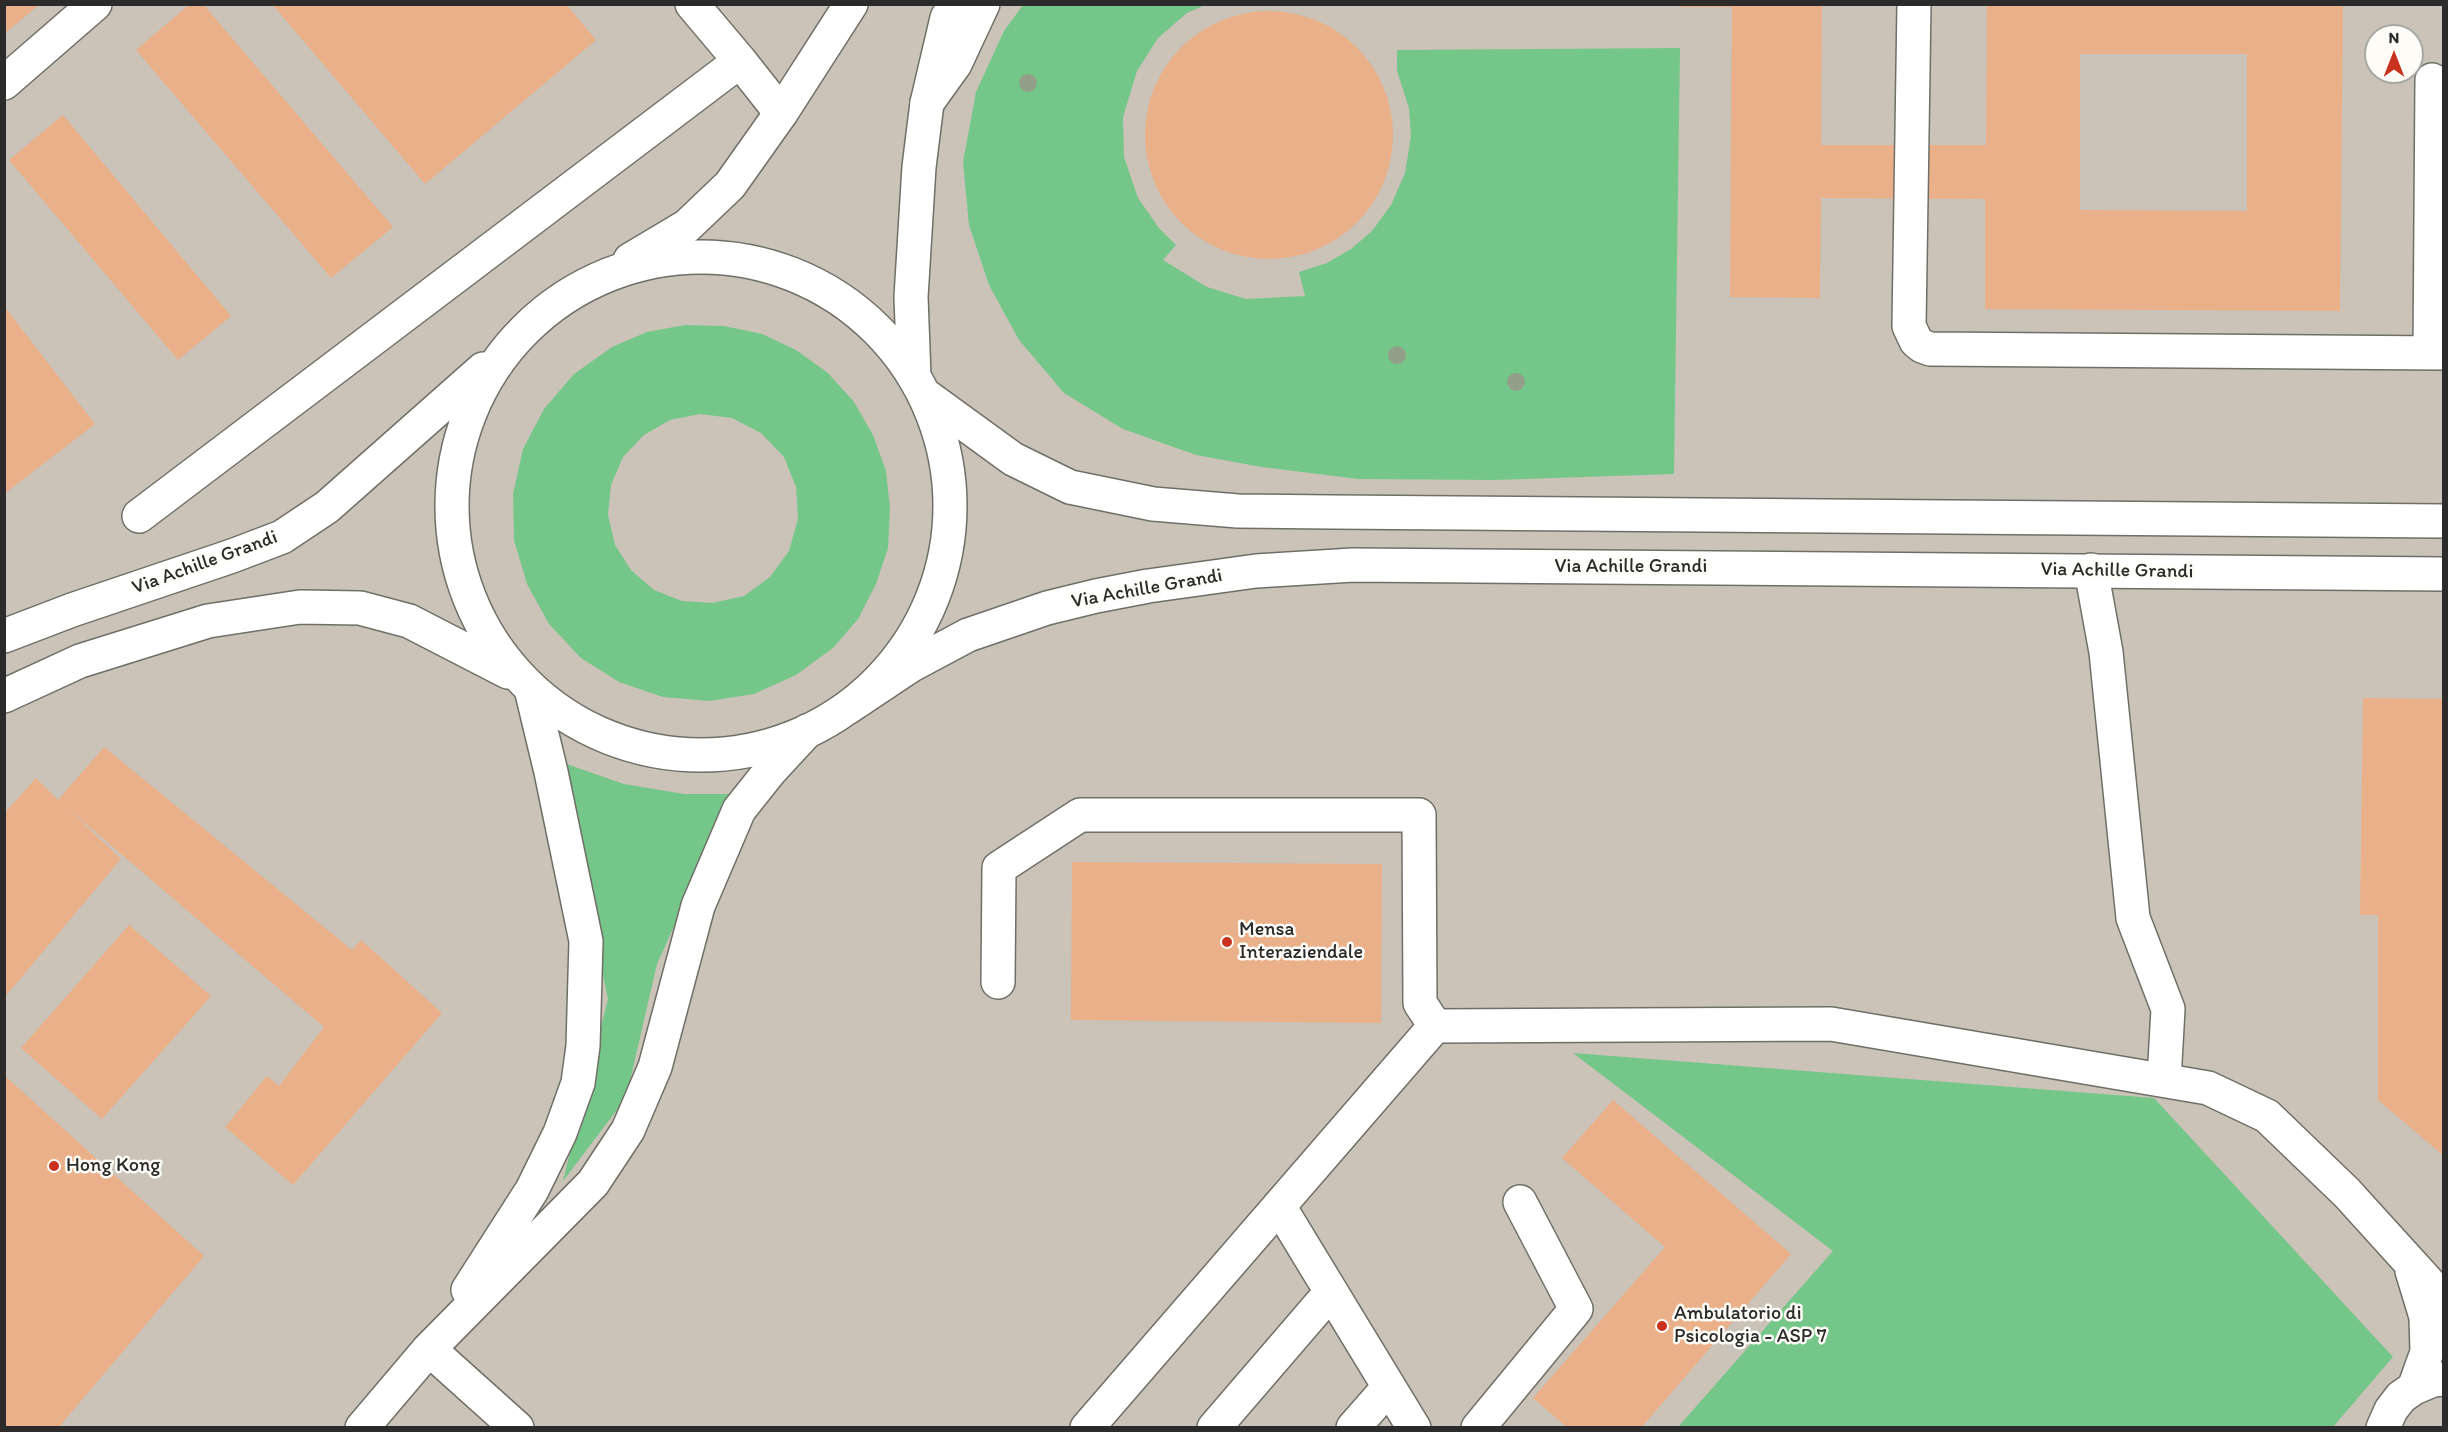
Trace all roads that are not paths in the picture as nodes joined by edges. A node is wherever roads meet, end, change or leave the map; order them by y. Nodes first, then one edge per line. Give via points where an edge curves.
1 (96, 4) edge
2 (692, 4) edge
3 (851, 4) edge
4 (955, 4) edge
5 (983, 4) edge
6 (1914, 4) edge
7 (740, 61) junction
8 (2432, 80) dead end
9 (4, 83) edge
10 (927, 103) junction
11 (781, 113) junction
12 (597, 280) junction
13 (519, 335) junction
14 (2437, 353) edge
15 (919, 386) junction
16 (139, 516) dead end
17 (2444, 521) edge
18 (2091, 570) junction
19 (2444, 574) edge
20 (4, 636) edge
21 (524, 683) junction
22 (4, 696) edge
23 (847, 708) junction
24 (807, 731) junction
25 (998, 982) dead end
26 (1434, 1026) junction
27 (2164, 1080) junction
28 (1520, 1202) dead end
29 (1279, 1206) junction
30 (2410, 1264) junction
31 (1331, 1292) junction
32 (2444, 1300) edge
33 (429, 1349) junction
34 (2429, 1384) edge
35 (1389, 1387) junction
36 (362, 1428) edge
37 (516, 1428) edge
38 (1087, 1428) edge
39 (1214, 1428) edge
40 (1353, 1428) edge
41 (1414, 1428) edge
42 (1478, 1428) edge
43 (2383, 1428) edge

1 - 9 main road
2 - 7 main road
3 - 11 main road
4 - 10 main road via 947,18
5 - 10 main road via 955,64
6 - 14 main road via 1909,326 1922,346
7 - 11 main road
7 - 16 main road
8 - 14 main road
10 - 15 main road via 911,286
11 - 12 main road via 730,185 687,226
12 - 13 main road via 555,304
12 - 15 main road via 640,265 684,258 730,259 773,268 816,285 854,309 886,339
13 - 20 main road, Via Achille Grandi via 327,507 282,537
13 - 21 main road via 490,372 469,414 455,458 451,505 455,552 468,597 489,639
15 - 17 main road via 1013,459 1070,487 1153,504 1238,511
15 - 23 main road via 943,442 951,492 948,542 939,580 915,635 885,675
18 - 19 main road, Via Achille Grandi
18 - 23 main road, Via Achille Grandi via 1353,566 1256,571 1148,586 1047,608 968,635 910,666
18 - 27 main road via 2106,652 2133,918 2168,1009
21 - 22 main road via 409,621 360,608 300,608 208,621 80,661
21 - 24 main road via 570,719 614,740 662,752 712,754 760,747
21 - 33 main road via 551,772 586,941 581,1064 560,1133 532,1190
23 - 24 main road
24 - 33 main road via 739,810 698,906 655,1067 628,1130 593,1183
25 - 26 main road via 999,868 1080,815 1419,815 1420,1003
26 - 27 main road via 1831,1024
26 - 29 main road
27 - 30 main road via 2208,1088 2266,1116 2347,1193
28 - 42 main road via 1576,1309
29 - 31 main road
29 - 38 main road
30 - 32 main road
30 - 34 main road via 2426,1317
31 - 35 main road
31 - 39 main road
33 - 36 main road
33 - 37 main road
34 - 43 main road via 2402,1397
35 - 40 main road
35 - 41 main road

